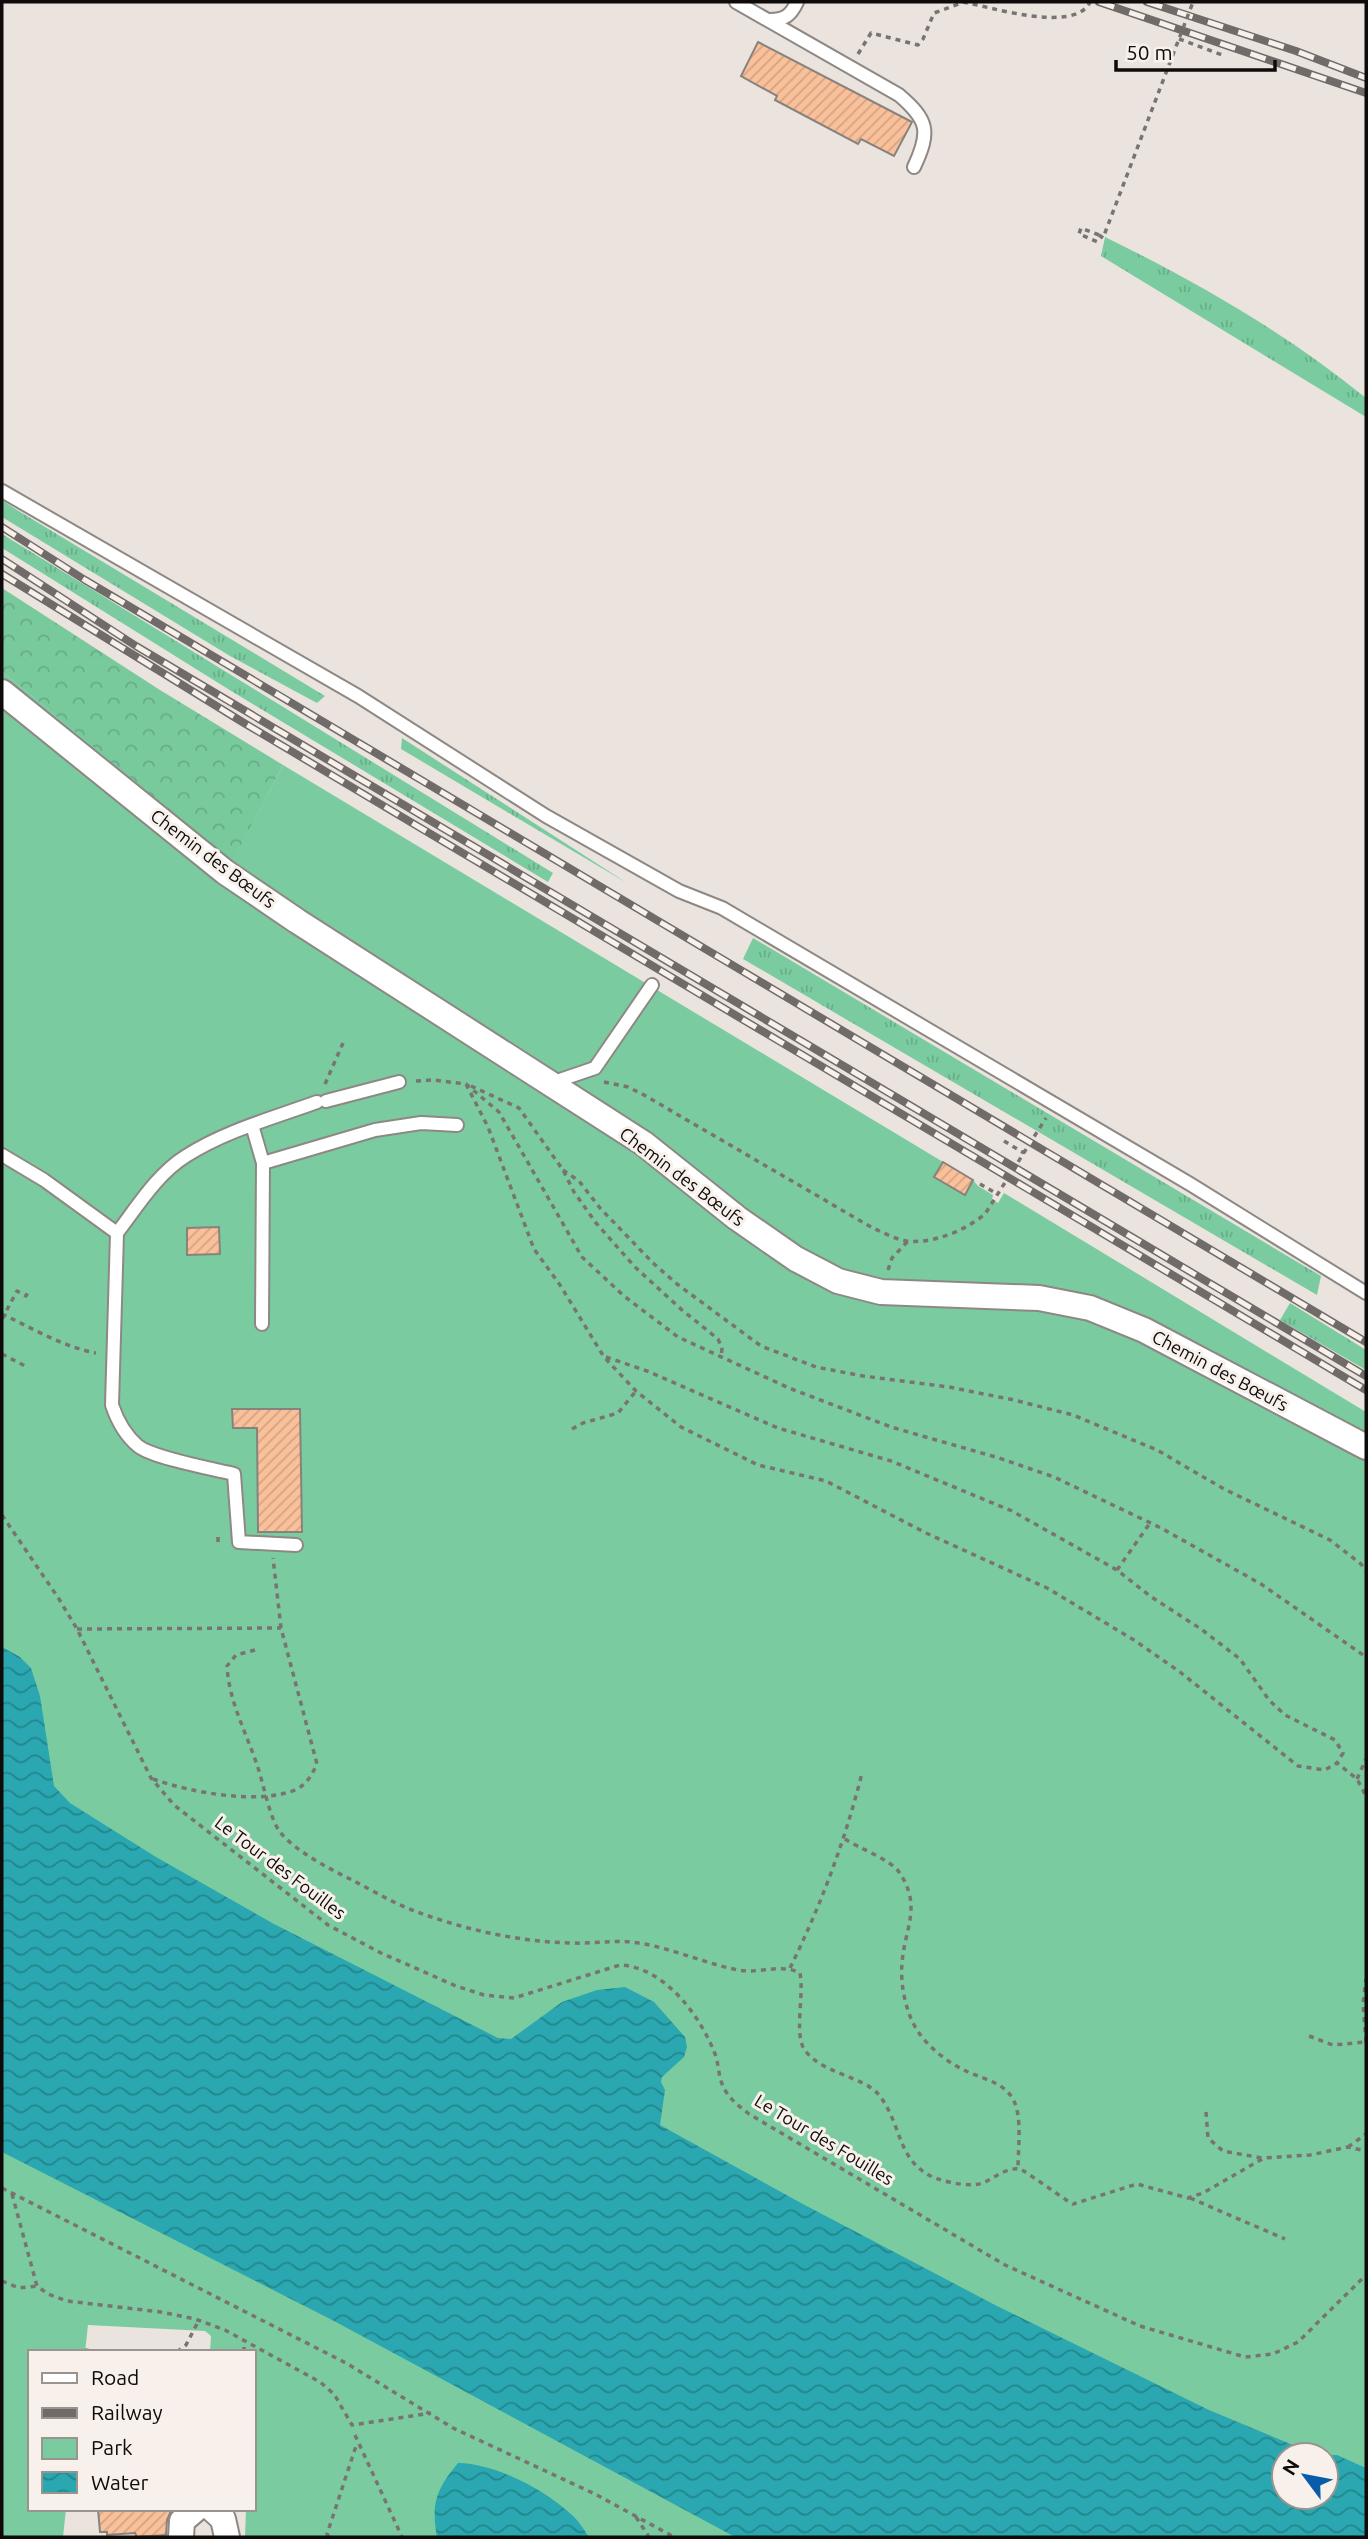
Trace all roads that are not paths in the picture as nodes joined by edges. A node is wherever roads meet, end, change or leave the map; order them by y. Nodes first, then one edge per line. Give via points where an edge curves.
1 (736, 2) edge
2 (797, 2) edge
3 (770, 20) junction
4 (914, 167) dead end
5 (2, 491) edge
6 (2, 692) edge
7 (652, 985) dead end
8 (399, 1082) road end
9 (556, 1089) junction
10 (252, 1125) junction
11 (457, 1125) dead end
12 (2, 1156) edge
13 (263, 1163) junction
14 (117, 1233) junction
15 (1366, 1293) edge
16 (262, 1324) dead end
17 (1366, 1447) edge
18 (296, 1545) dead end
19 (194, 2511) edge
20 (214, 2511) edge
21 (181, 2537) edge
22 (227, 2537) edge

1 - 3 lane
2 - 3 lane via 782,20
3 - 4 lane via 899,95 918,112 925,143
5 - 15 lane via 358,696 546,816 679,891 722,908
6 - 9 street, Chemin des Bœufs via 225,872
7 - 9 lane via 595,1068
8 - 10 lane
9 - 17 street, Chemin des Bœufs via 643,1143 796,1259 838,1281 881,1292 1039,1298 1090,1308 1144,1330
10 - 13 lane
10 - 14 lane via 184,1157 152,1186
11 - 13 lane via 375,1130
12 - 14 lane
13 - 16 lane
14 - 18 lane via 112,1405 119,1424 140,1447 234,1474 239,1542
19 - 21 street via 182,2521
20 - 22 street via 223,2519

